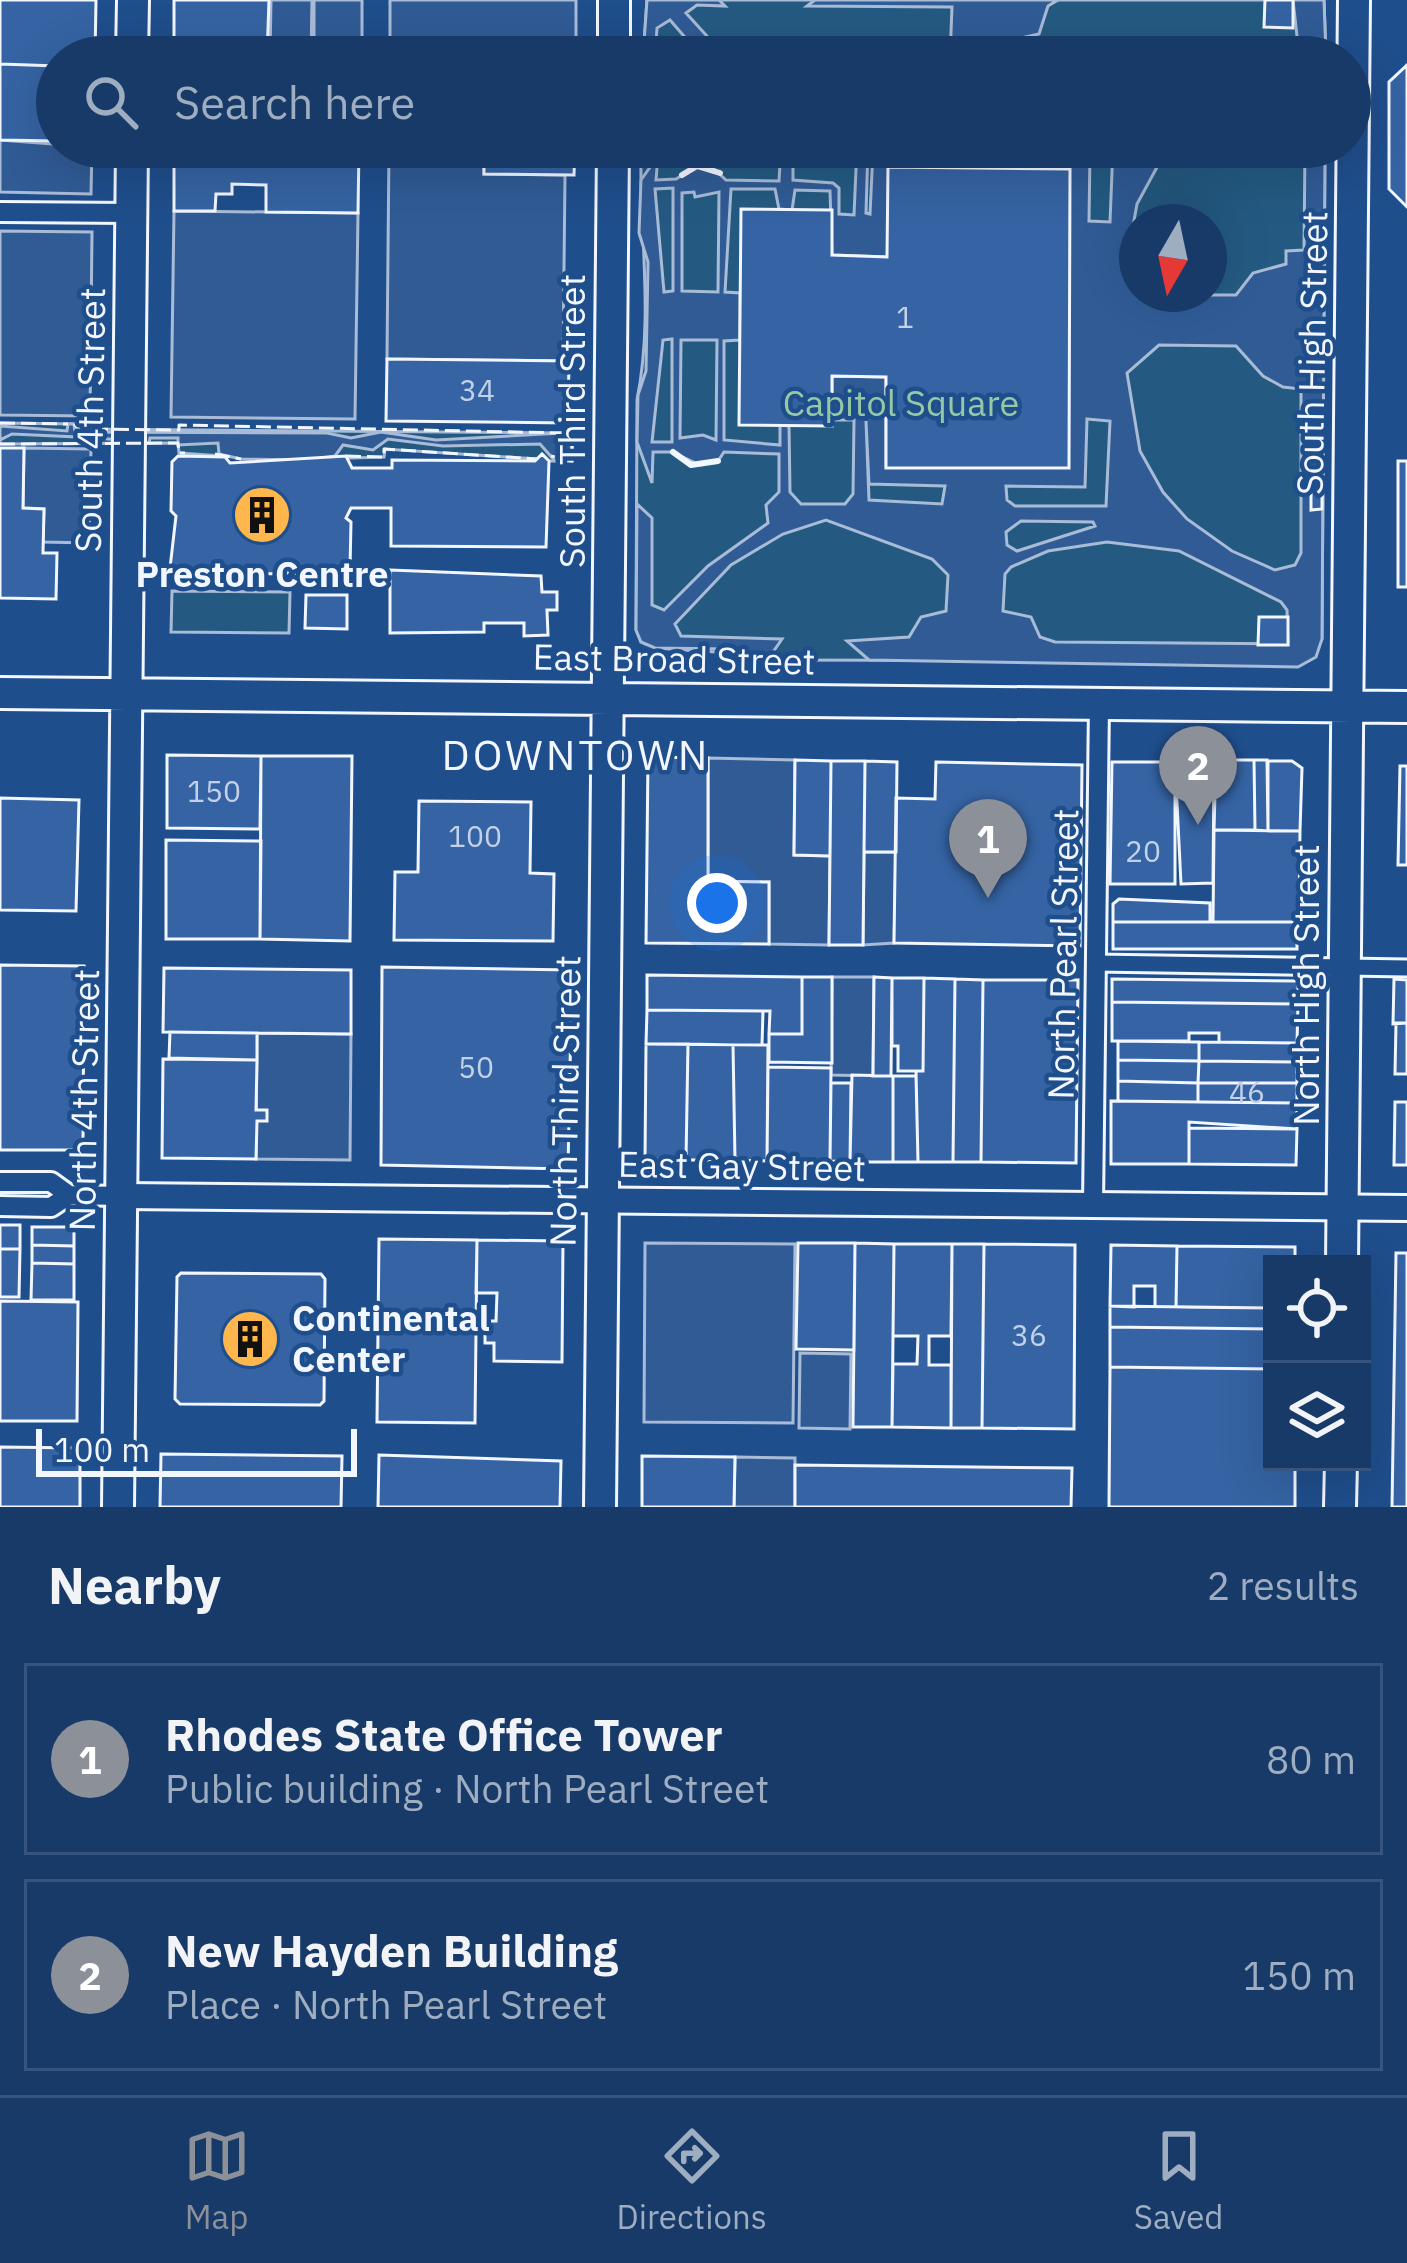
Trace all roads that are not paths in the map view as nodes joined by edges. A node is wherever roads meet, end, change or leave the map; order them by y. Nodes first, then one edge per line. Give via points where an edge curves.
1 (133, 0) edge
2 (614, 0) edge
3 (1354, 0) edge
4 (132, 36) edge
5 (614, 36) edge
6 (1354, 36) edge
7 (131, 168) edge
8 (613, 168) edge
9 (1352, 168) edge
10 (0, 212) edge
11 (131, 213) junction
12 (0, 693) edge
13 (126, 694) junction
14 (609, 696) junction
15 (1099, 704) junction
16 (1347, 707) junction
17 (1407, 707) edge
18 (1096, 963) junction
19 (1345, 963) junction
20 (1407, 968) edge
21 (0, 1182) edge
22 (69, 1195) junction
23 (121, 1196) junction
24 (603, 1200) junction
25 (1094, 1205) junction
26 (0, 1206) edge
27 (1343, 1207) junction
28 (1407, 1208) edge
29 (1342, 1255) edge
30 (1341, 1471) edge
31 (118, 1507) edge
32 (600, 1507) edge
33 (1340, 1507) edge

1 - 4 main road
2 - 5 main road
3 - 6 main road, South High Street
7 - 11 main road, South 4th Street
8 - 14 main road, South Third Street
9 - 16 main road, South High Street
10 - 11 street
11 - 13 main road, South 4th Street
12 - 13 main road, East Broad Street
13 - 14 main road, East Broad Street
13 - 23 main road, North 4th Street
14 - 15 main road, East Broad Street
14 - 24 main road, North Third Street
15 - 16 main road, East Broad Street
15 - 18 street, North Pearl Street
16 - 17 main road, East Broad Street
16 - 19 main road, North High Street
18 - 19 street
18 - 25 street, North Pearl Street
19 - 20 street
19 - 27 main road, North High Street
21 - 22 street, East Gay Street via 51,1182
22 - 23 street, East Gay Street
22 - 26 street, East Gay Street via 51,1207
23 - 24 street, East Gay Street
23 - 31 main road, North 4th Street
24 - 25 street, East Gay Street
24 - 32 main road, North Third Street
25 - 27 street, East Gay Street
27 - 28 street, East Gay Street
27 - 29 main road, North High Street
30 - 33 main road

